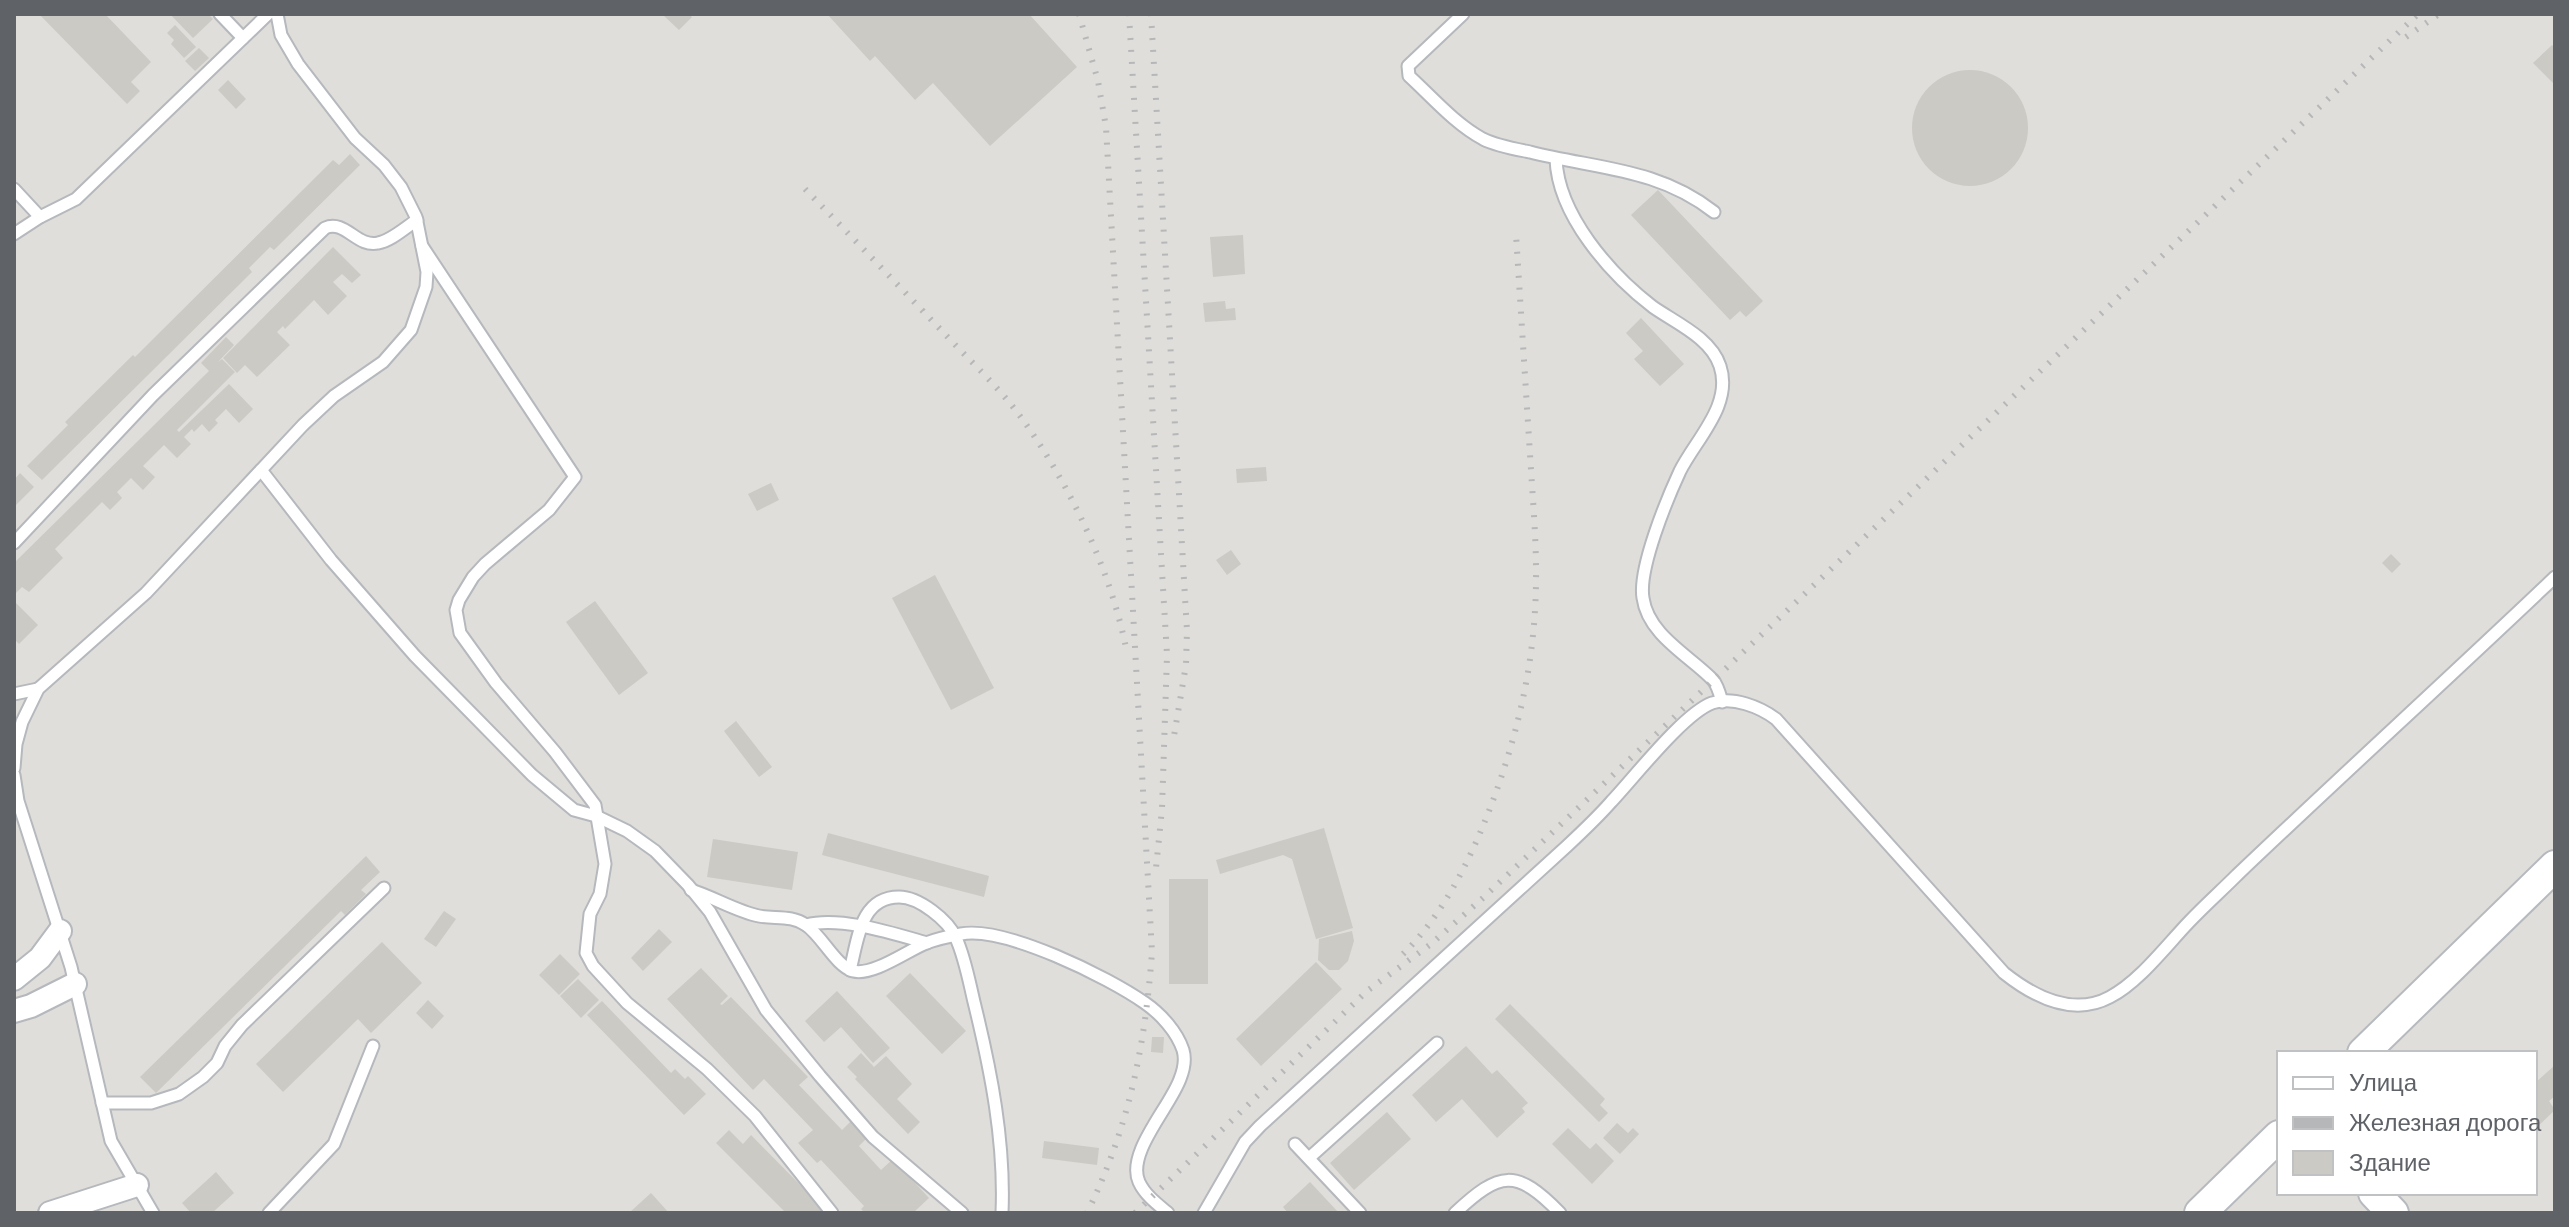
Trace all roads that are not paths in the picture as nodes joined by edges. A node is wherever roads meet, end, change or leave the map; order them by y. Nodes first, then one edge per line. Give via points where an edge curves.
1 (220, 14) edge
2 (268, 14) edge
3 (277, 14) edge
4 (1463, 14) edge
5 (243, 38) junction
6 (1556, 159) junction
7 (14, 189) edge
8 (1714, 212) dead end
9 (40, 217) junction
10 (417, 220) junction
11 (14, 234) edge
12 (422, 246) junction
13 (261, 470) junction
14 (14, 543) edge
15 (2555, 577) edge
16 (38, 689) junction
17 (15, 693) edge
18 (1722, 702) junction
19 (14, 768) edge
20 (14, 775) edge
21 (596, 816) junction
22 (2555, 866) edge
23 (384, 888) dead end
24 (691, 890) junction
25 (806, 925) junction
26 (861, 927) junction
27 (60, 931) junction
28 (955, 936) junction
29 (927, 943) junction
30 (850, 970) junction
31 (14, 979) edge
32 (75, 984) junction
33 (14, 1011) edge
34 (1437, 1043) dead end
35 (373, 1046) dead end
36 (2365, 1051) edge
37 (102, 1103) junction
38 (2277, 1138) edge
39 (1295, 1144) dead end
40 (1309, 1158) junction
41 (137, 1185) junction
42 (2376, 1195) edge
43 (50, 1213) edge
44 (153, 1213) edge
45 (269, 1213) edge
46 (832, 1213) edge
47 (962, 1213) edge
48 (1002, 1213) edge
49 (1168, 1213) edge
50 (1204, 1213) edge
51 (1360, 1213) edge
52 (1455, 1213) edge
53 (1560, 1213) edge
54 (2200, 1213) edge
55 (2393, 1213) edge

1 - 5 lane
2 - 5 lane
3 - 10 lane via 281,35 298,64 401,187
4 - 6 lane via 1408,66 1409,76 1485,140
5 - 9 lane via 76,199
6 - 8 lane via 1659,180
6 - 18 lane via 1556,176 1570,214 1585,236 1633,290 1710,347 1721,367 1718,408 1681,471 1645,569 1642,597 1647,615 1713,680
7 - 9 lane
9 - 11 lane
10 - 12 lane
10 - 14 lane via 378,243 362,242 340,227 325,228 153,395
12 - 13 lane via 426,287 411,330 383,362 334,396
12 - 21 lane via 575,477 549,510 473,577 459,600 456,621 466,644 579,781
13 - 16 lane via 146,593
13 - 21 lane via 415,656 559,799
15 - 18 lane via 2140,972 2110,997 2094,1002 2072,1005 2038,997 2004,973 1776,719 1750,705
16 - 17 lane
16 - 19 lane via 22,722
18 - 50 lane via 1693,716 1567,846 1260,1126
20 - 27 lane
21 - 24 lane via 655,851
21 - 46 lane via 605,864 590,914 586,953 593,966 627,1003 755,1116
22 - 36 street
23 - 37 lane via 242,1025 203,1077 179,1094 151,1103
24 - 25 lane via 758,916 786,917
24 - 47 lane via 710,912 766,1010 820,1076 873,1137
25 - 26 lane via 822,920
25 - 30 lane
26 - 28 lane via 878,901 901,896 938,916
26 - 29 lane
26 - 30 lane
27 - 31 street via 40,958
27 - 32 lane
28 - 29 lane
28 - 48 lane via 991,1070
28 - 49 lane via 999,936 1110,981 1148,1005 1178,1037 1184,1068 1135,1166 1150,1198
29 - 30 lane via 888,962
32 - 33 street
32 - 37 lane
34 - 40 lane
35 - 45 lane via 334,1144
37 - 41 lane via 111,1141
38 - 54 street
39 - 40 lane
40 - 51 lane
41 - 43 street
41 - 44 lane
42 - 55 street
52 - 53 lane via 1479,1191 1504,1180 1529,1185

